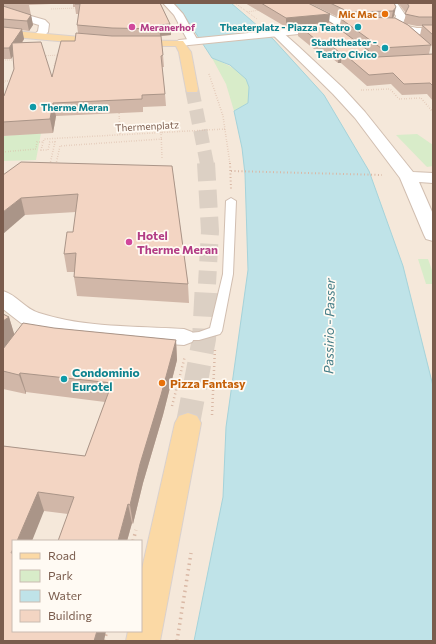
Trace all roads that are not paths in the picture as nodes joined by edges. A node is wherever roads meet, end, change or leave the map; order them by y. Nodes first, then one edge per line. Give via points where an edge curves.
1 (168, 3) edge
2 (297, 3) edge
3 (392, 3) edge
4 (3, 11) edge
5 (346, 26) junction
6 (395, 26) junction
7 (329, 28) junction
8 (433, 32) edge
9 (3, 33) edge
10 (273, 34) junction
11 (338, 35) edge
12 (38, 36) junction
13 (416, 40) edge
14 (196, 41) junction
15 (179, 42) junction
16 (192, 89) tunnel mouth
17 (408, 177) junction
18 (433, 178) edge
19 (231, 201) road end
20 (433, 235) edge
21 (3, 298) edge
22 (184, 337) joint
23 (188, 423) tunnel mouth
24 (143, 641) edge

1 - 14 street
2 - 5 street
3 - 6 street via 401,16
4 - 12 street via 44,24 43,32
5 - 6 street
5 - 7 street
6 - 8 street
6 - 13 street
7 - 10 street
7 - 11 lane
9 - 12 main road
10 - 14 street
10 - 17 street via 294,48 351,106
12 - 15 main road via 121,44
14 - 15 street
15 - 16 main road via 185,52
17 - 18 street
17 - 20 street
19 - 22 lane via 228,274 216,331
21 - 22 street via 29,318 73,330
23 - 24 main road

